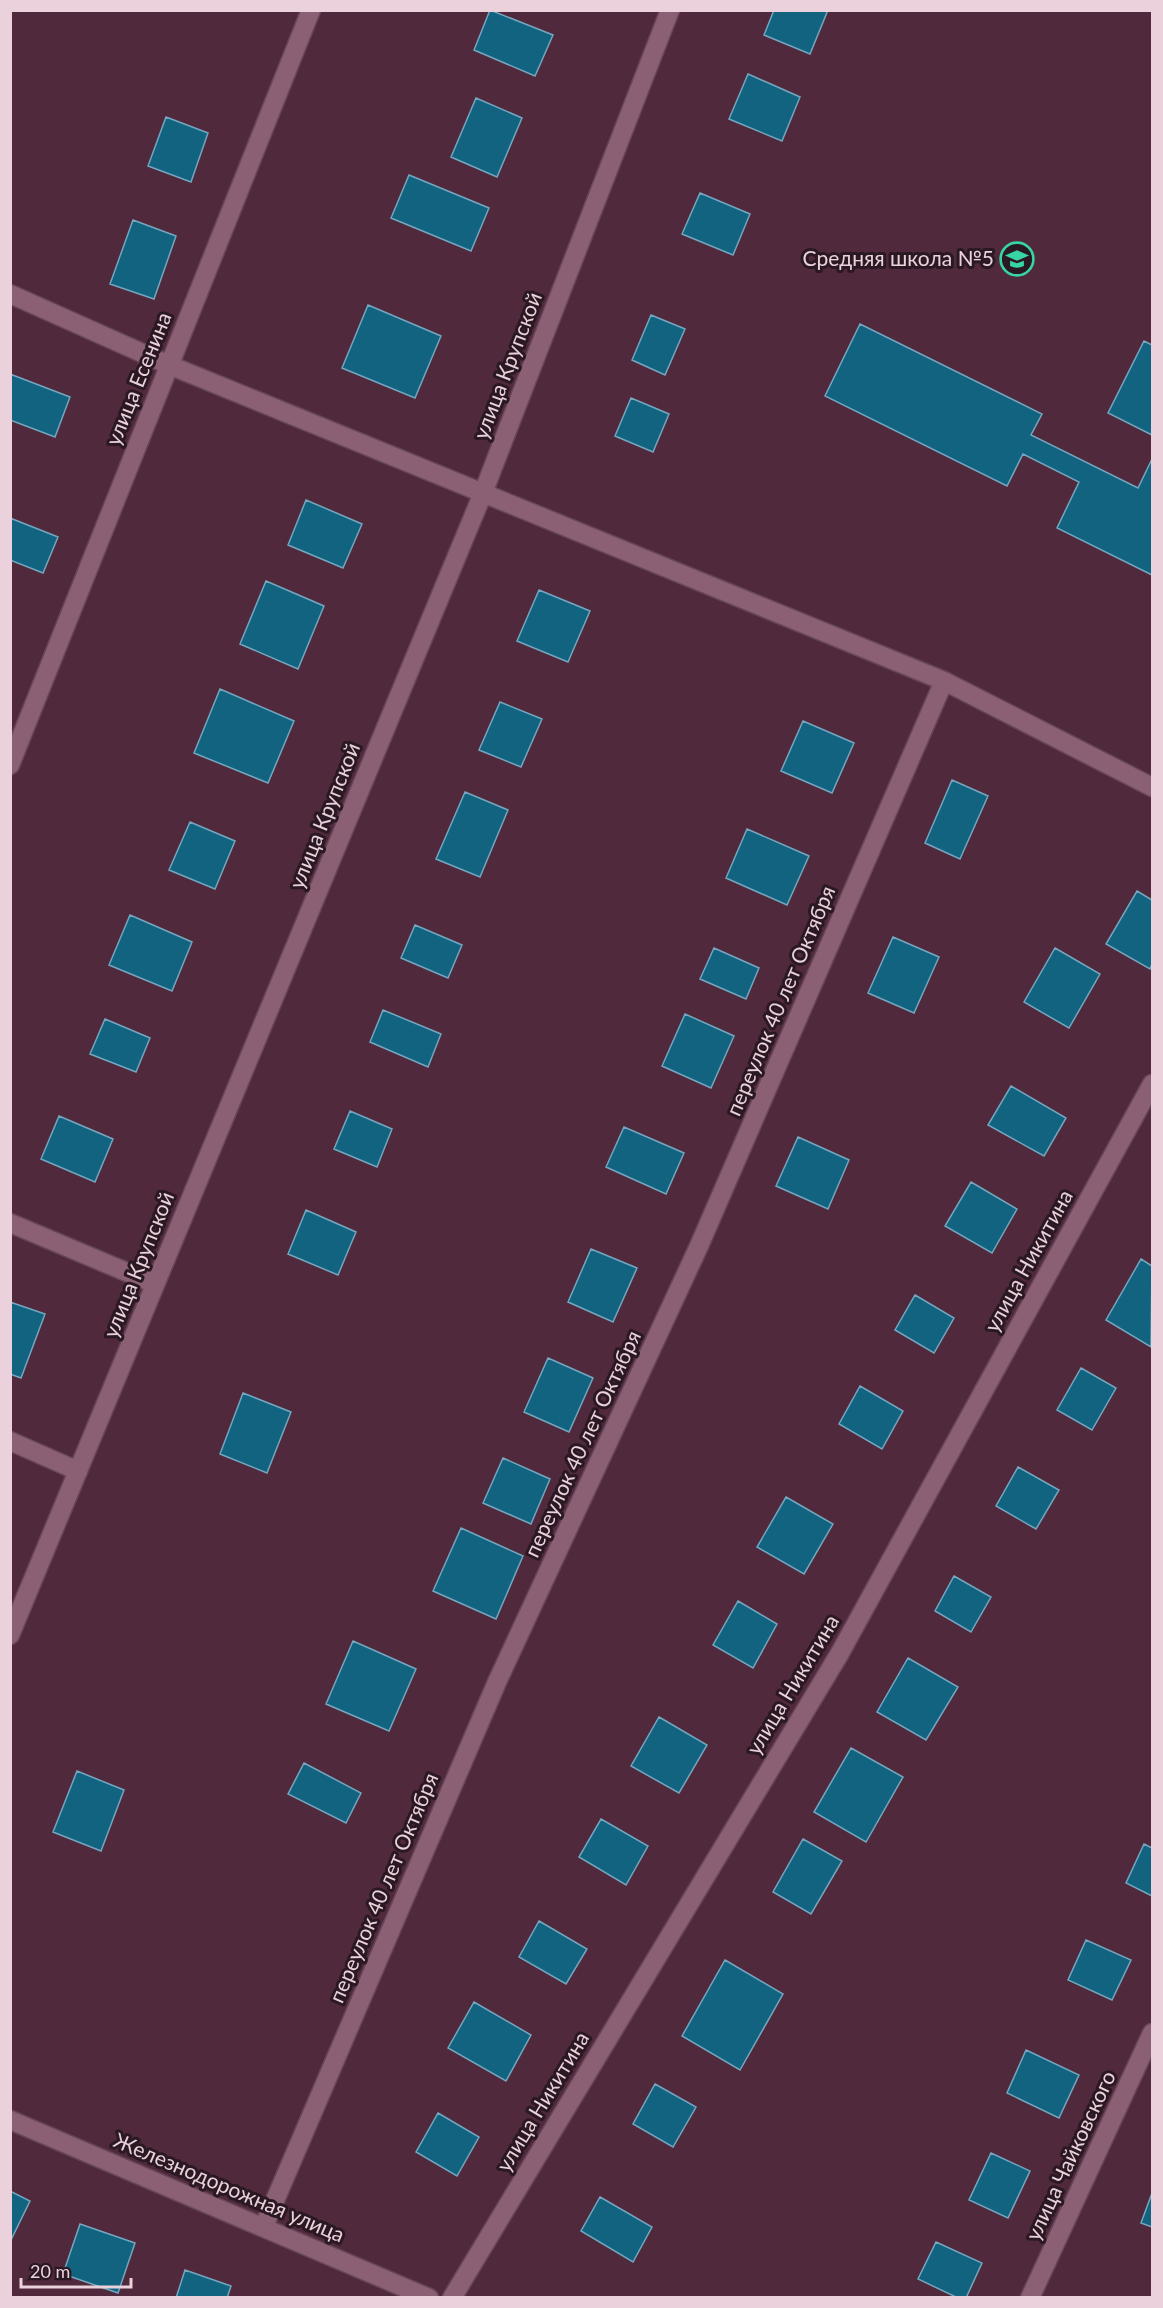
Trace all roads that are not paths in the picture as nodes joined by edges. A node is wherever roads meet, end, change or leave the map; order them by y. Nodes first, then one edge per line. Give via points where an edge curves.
1 (311, 10) edge
2 (670, 10) edge
3 (10, 294) edge
4 (169, 365) junction
5 (483, 493) junction
6 (944, 681) junction
7 (10, 765) edge
8 (1152, 787) edge
9 (1152, 1084) edge
10 (10, 1223) edge
11 (155, 1284) junction
12 (10, 1441) edge
13 (78, 1471) junction
14 (10, 1635) edge
15 (1152, 2033) edge
16 (10, 2120) edge
17 (264, 2226) junction
18 (429, 2298) edge
19 (452, 2298) edge
20 (1030, 2298) edge

1 - 4 street, улица Есенина
2 - 5 street, улица Крупской
3 - 4 street
4 - 5 street
4 - 7 street, улица Есенина
5 - 6 street
5 - 11 street, улица Крупской
6 - 8 street
6 - 17 street, переулок 40 лет Октября via 699,1246 497,1682
9 - 19 street, улица Никитина via 840,1653
10 - 11 street
11 - 13 street, улица Крупской
12 - 13 street
13 - 14 street, улица Крупской
15 - 20 street, улица Чайковского
16 - 17 street, Железнодорожная улица
17 - 18 street, Железнодорожная улица

